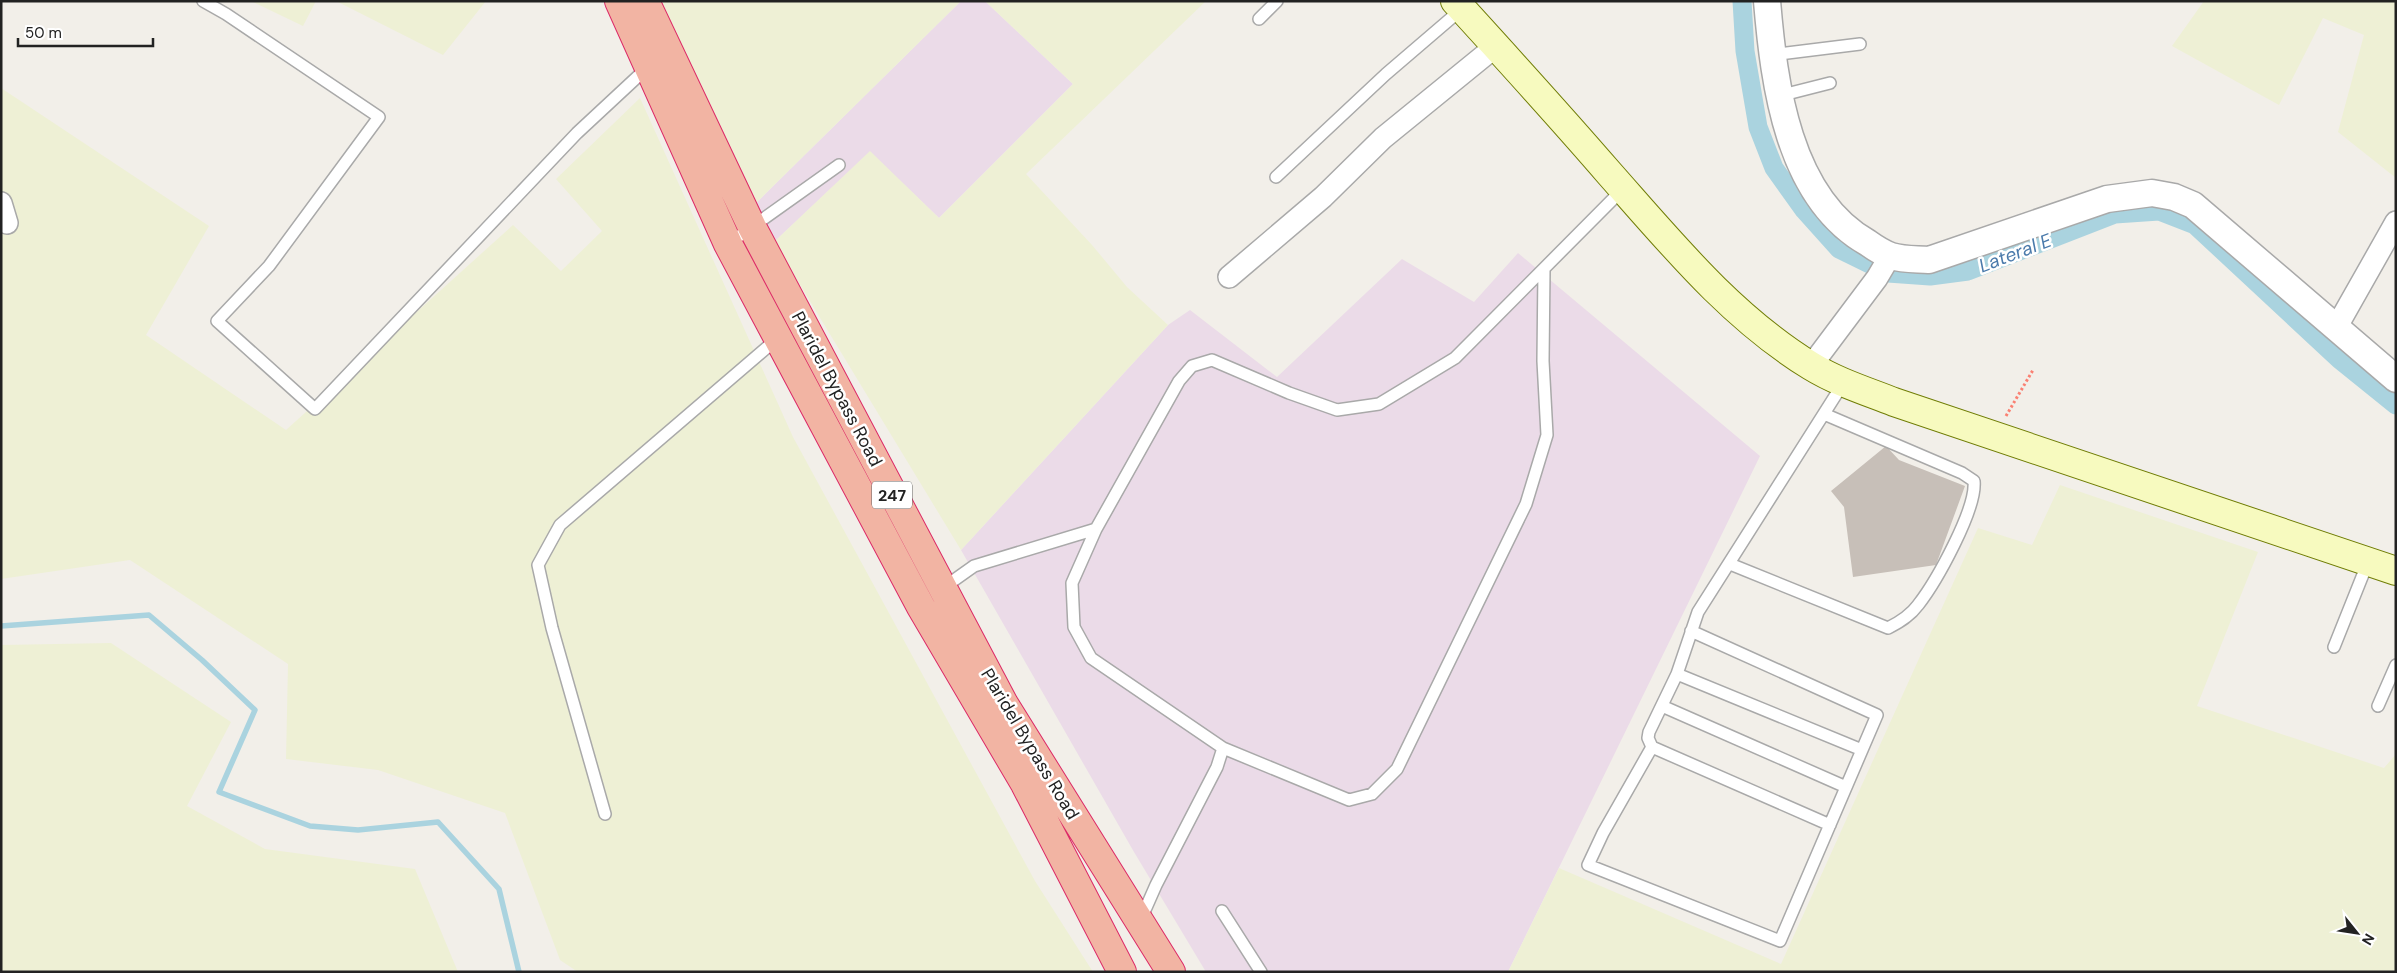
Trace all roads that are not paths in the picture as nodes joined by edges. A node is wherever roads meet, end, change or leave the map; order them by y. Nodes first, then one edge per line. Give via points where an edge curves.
1 (203, 1) edge
2 (619, 1) edge
3 (645, 1) edge
4 (1277, 1) edge
5 (1767, 1) edge
6 (1463, 4) edge
7 (1259, 19) dead end
8 (1860, 44) dead end
9 (1496, 46) junction
10 (1771, 55) junction
11 (649, 65) junction
12 (1830, 84) dead end
13 (1779, 96) junction
14 (839, 165) dead end
15 (1276, 177) dead end
16 (1624, 189) junction
17 (2396, 222) edge
18 (752, 227) junction
19 (728, 244) junction
20 (1884, 266) junction
21 (1544, 269) junction
22 (1229, 277) dead end
23 (2336, 328) junction
24 (778, 338) junction
25 (1811, 366) junction
26 (2396, 379) edge
27 (1844, 382) junction
28 (1824, 414) junction
29 (1096, 529) junction
30 (2368, 562) junction
31 (1730, 564) junction
32 (2396, 571) edge
33 (931, 598) junction
34 (1691, 632) junction
35 (2334, 646) dead end
36 (2396, 664) edge
37 (1677, 674) junction
38 (1662, 706) junction
39 (2378, 706) dead end
40 (1652, 747) junction
41 (1223, 748) junction
42 (1862, 750) junction
43 (1846, 787) junction
44 (605, 814) dead end
45 (1830, 825) junction
46 (1222, 911) dead end
47 (1139, 923) junction
48 (1122, 972) edge
49 (1171, 972) edge
50 (1261, 972) edge

1 - 11 lane via 379,117 268,266 217,321 315,409 578,133
2 - 11 highway, Plaridel Bypass Road / 247
3 - 18 highway, Plaridel Bypass Road / 247
4 - 7 lane
5 - 10 street
6 - 9 main road
6 - 15 lane
8 - 10 lane
9 - 16 main road
9 - 22 street via 1383,138 1323,197
10 - 13 street
11 - 19 highway, Plaridel Bypass Road / 247
12 - 13 lane
13 - 20 street via 1793,146 1810,182 1838,222 1861,240
14 - 18 lane
16 - 21 lane
16 - 25 main road via 1695,269 1751,323
17 - 23 street
18 - 19 lane
18 - 33 highway, Plaridel Bypass Road / 247
19 - 24 highway, Plaridel Bypass Road / 247
20 - 23 street via 1906,259 1929,260 2107,199 2152,193 2193,205
20 - 25 street
21 - 29 lane via 1455,358 1379,404 1337,410 1212,360 1192,366 1179,381
21 - 41 lane via 1543,362 1547,435 1526,504 1397,769 1372,794 1349,800
23 - 26 street
24 - 33 highway, Plaridel Bypass Road / 247
24 - 44 lane via 560,525 538,565 552,628
25 - 27 main road
27 - 28 lane
27 - 30 main road
28 - 31 lane
28 - 31 lane via 1974,481 1975,489 1947,559 1918,605 1903,620 1888,628
29 - 33 lane via 974,566
29 - 41 lane via 1072,583 1074,628 1091,658
30 - 32 main road
30 - 35 lane
31 - 34 lane via 1698,612
33 - 47 highway, Plaridel Bypass Road / 247 via 1004,704
33 - 48 highway, Plaridel Bypass Road / 247
34 - 37 lane
34 - 42 lane via 1877,715
36 - 39 lane
37 - 38 lane
37 - 42 lane
38 - 40 lane via 1648,738
38 - 43 lane
40 - 45 lane
40 - 45 lane via 1588,865 1780,941
41 - 47 lane
42 - 43 lane
43 - 45 lane
46 - 50 lane
47 - 49 highway, Plaridel Bypass Road / 247

